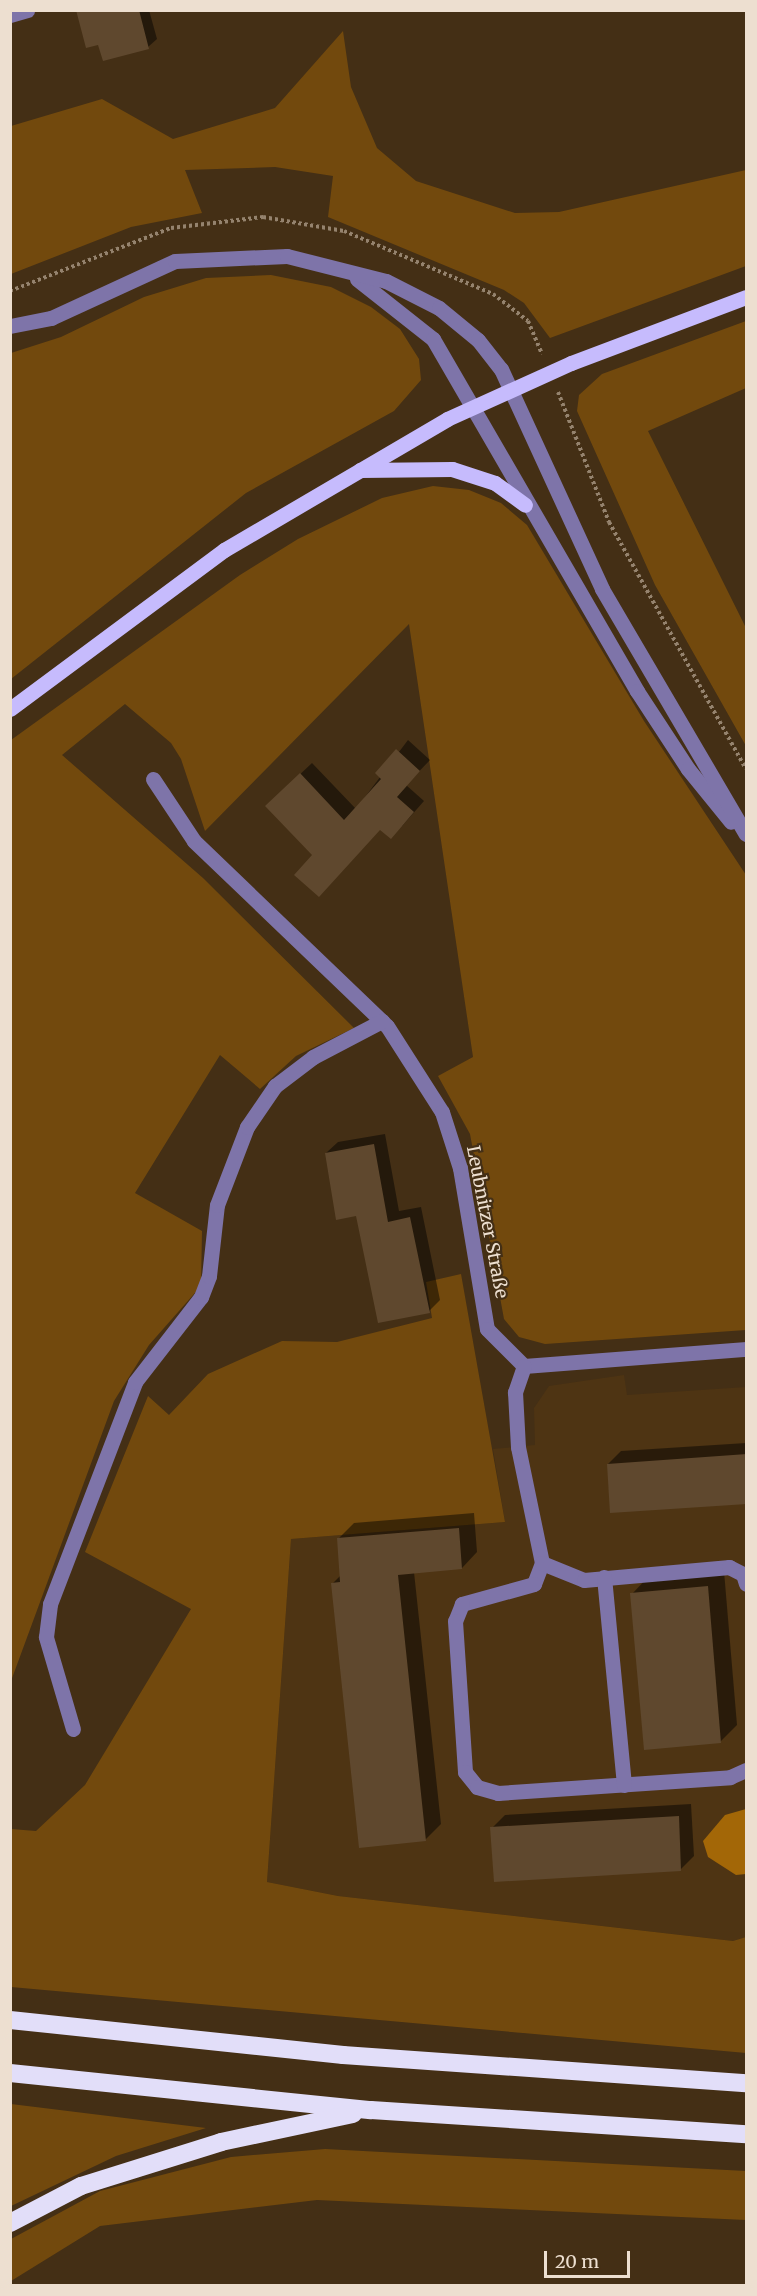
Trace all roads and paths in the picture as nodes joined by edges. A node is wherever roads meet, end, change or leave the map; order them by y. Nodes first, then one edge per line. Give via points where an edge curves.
1 (27, 10) edge
2 (10, 15) edge
3 (339, 268) junction
4 (747, 297) edge
5 (10, 326) edge
6 (512, 388) junction
7 (472, 408) junction
8 (360, 470) junction
9 (525, 505) junction
10 (10, 709) edge
11 (153, 779) dead end
12 (747, 834) edge
13 (747, 842) edge
14 (382, 1021) junction
15 (747, 1349) edge
16 (524, 1366) junction
17 (542, 1563) junction
18 (604, 1577) junction
19 (747, 1584) edge
20 (73, 1729) dead end
21 (747, 1770) edge
22 (624, 1785) junction
23 (10, 2020) edge
24 (10, 2073) edge
25 (747, 2083) edge
26 (371, 2110) junction
27 (747, 2134) edge
28 (10, 2223) edge

1 - 2 street
3 - 5 street via 287,256 175,261 51,318
3 - 6 street via 386,281 439,309 478,340
3 - 7 street via 378,291 433,339
4 - 6 main road
6 - 7 main road
6 - 12 street via 602,589
7 - 8 main road
7 - 9 street
8 - 9 main road via 452,469 495,483
8 - 10 main road via 224,550
9 - 13 street via 688,769
11 - 14 street, Leubnitzer Straße via 194,841
14 - 16 street, Leubnitzer Straße via 442,1112 460,1168 487,1329
14 - 20 street via 313,1057 275,1086 247,1127 218,1205 209,1276 201,1297 135,1382 50,1604 46,1637
15 - 16 street
16 - 17 street via 515,1392 518,1447
17 - 18 street via 567,1577
17 - 22 street via 534,1584 462,1604 455,1622 465,1772 477,1787 498,1793
18 - 19 street via 729,1567 743,1574
18 - 22 street
21 - 22 street via 730,1777
23 - 25 highway via 343,2055
24 - 26 highway
26 - 27 highway
26 - 28 highway via 200,2149 81,2186

